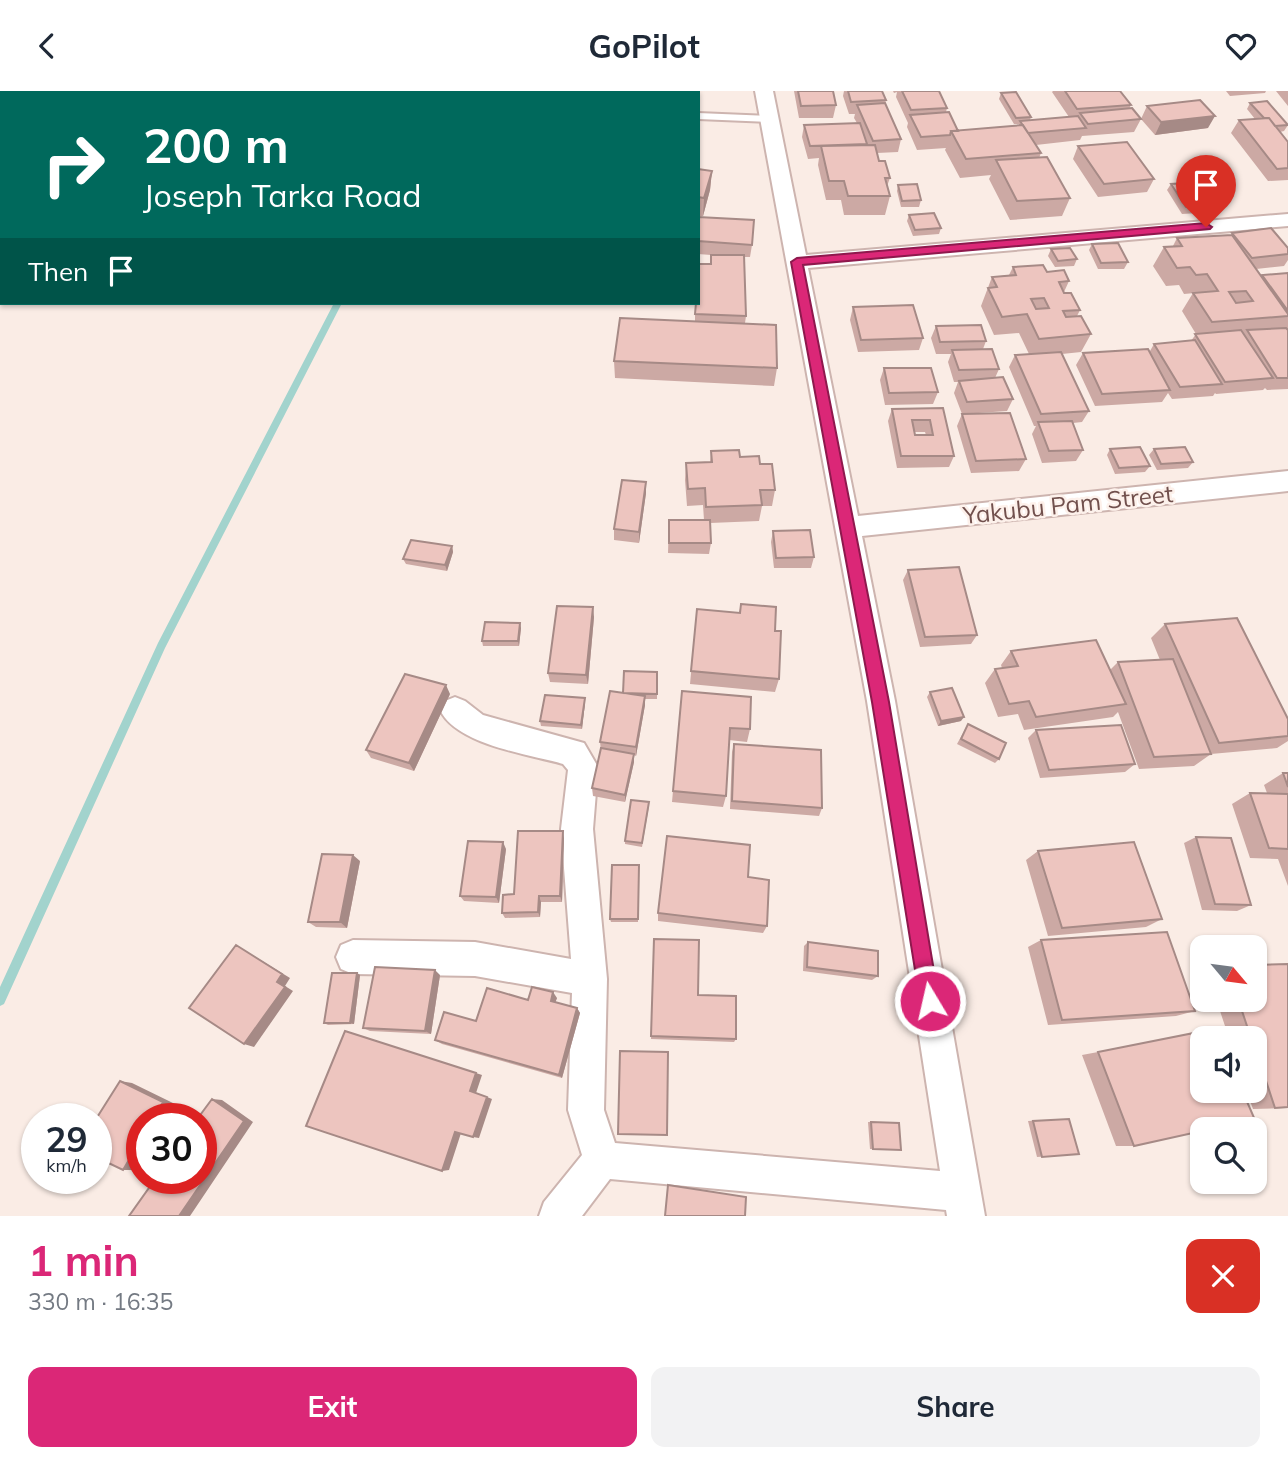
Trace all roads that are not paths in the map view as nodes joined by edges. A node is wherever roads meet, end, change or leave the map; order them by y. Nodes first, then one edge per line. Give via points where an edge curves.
1 (764, 91) edge
2 (700, 115) edge
3 (769, 119) junction
4 (1288, 220) edge
5 (797, 262) junction
6 (1288, 481) edge
7 (847, 527) junction
8 (456, 710) dead end
9 (353, 957) dead end
10 (590, 979) junction
11 (602, 1159) junction
12 (963, 1204) edge
13 (558, 1216) edge

1 - 3 street
2 - 3 lane
3 - 5 street
4 - 5 street
5 - 7 street
6 - 7 street, Yakubu Pam Street
7 - 12 street via 881,702
8 - 10 street via 475,726 573,753 583,767 577,829
9 - 10 street via 475,959
10 - 11 street via 586,1109
11 - 12 street
11 - 13 street

